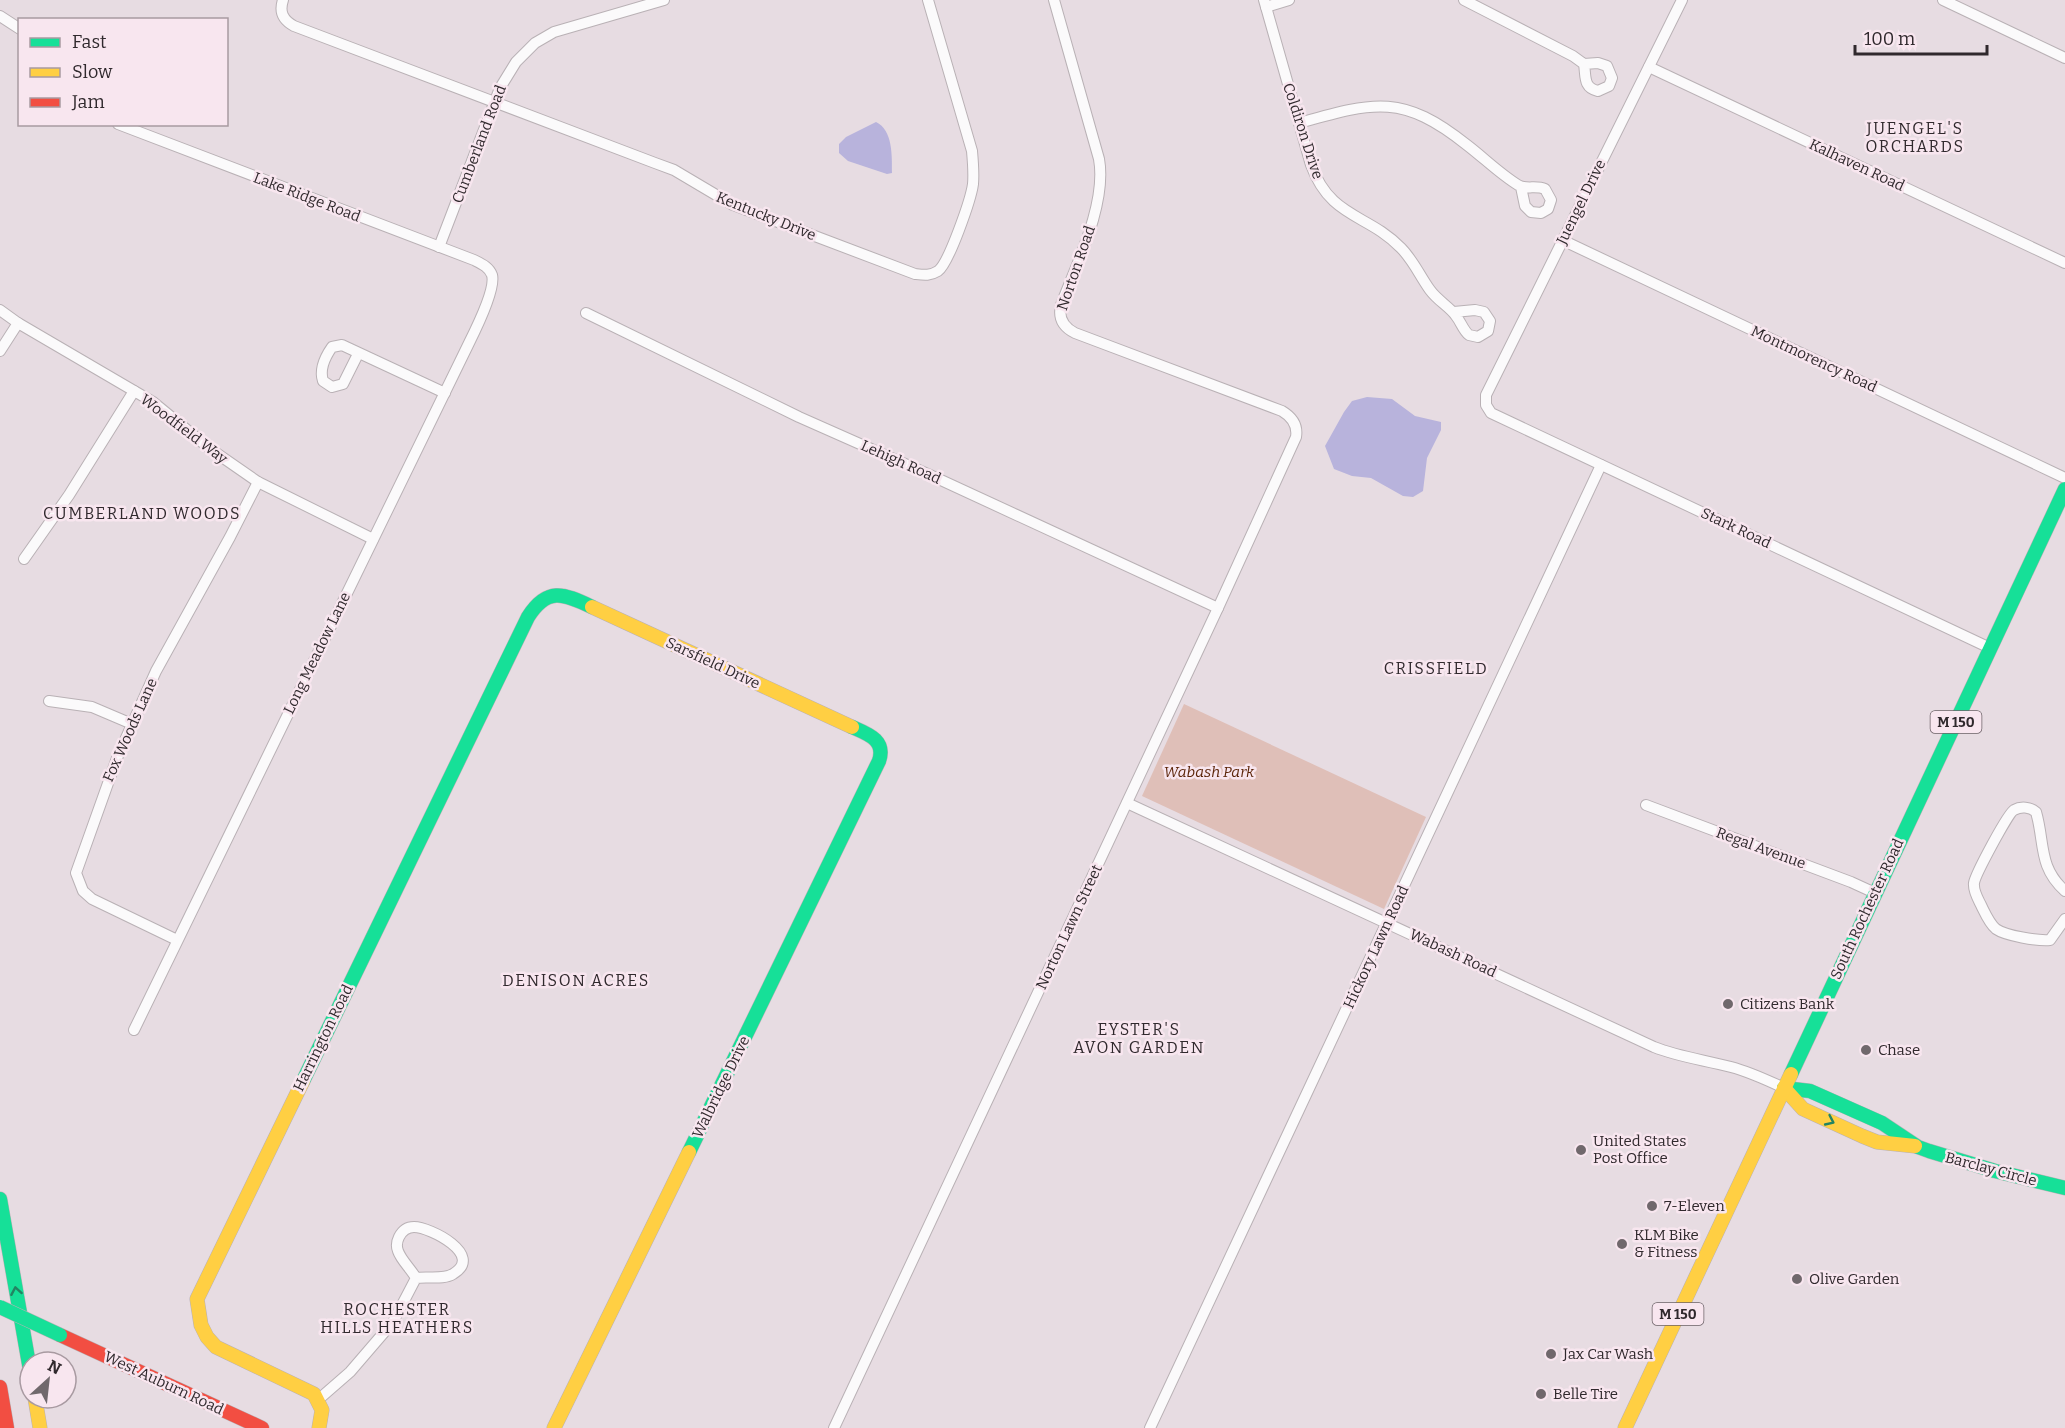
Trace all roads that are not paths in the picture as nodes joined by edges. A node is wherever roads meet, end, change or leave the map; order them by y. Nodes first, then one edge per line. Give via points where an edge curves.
1 (283, 0) edge
2 (664, 0) edge
3 (928, 0) edge
4 (1053, 0) edge
5 (1289, 0) edge
6 (1464, 0) edge
7 (1682, 0) edge
8 (1943, 0) edge
9 (1265, 3) edge
10 (0, 16) edge
11 (18, 28) edge
12 (2065, 57) edge
13 (1584, 64) dead end
14 (1649, 67) junction
15 (495, 102) junction
16 (1299, 123) junction
17 (123, 126) edge
18 (1521, 187) dead end
19 (1562, 240) junction
20 (439, 247) junction
21 (2065, 263) edge
22 (491, 274) joint
23 (0, 310) edge
24 (1454, 312) dead end
25 (586, 314) dead end
26 (18, 322) junction
27 (0, 351) edge
28 (358, 354) dead end
29 (134, 391) junction
30 (445, 393) junction
31 (1486, 405) joint
32 (1295, 423) joint
33 (1601, 465) junction
34 (2065, 478) edge
35 (258, 482) junction
36 (2065, 489) edge
37 (374, 539) junction
38 (24, 559) dead end
39 (540, 599) joint
40 (1218, 608) junction
41 (1990, 648) junction
42 (49, 701) dead end
43 (132, 724) junction
44 (881, 745) joint
45 (1127, 803) junction
46 (1646, 805) dead end
47 (2065, 891) edge
48 (1875, 893) junction
49 (2065, 919) edge
50 (1388, 923) junction
51 (177, 940) junction
52 (134, 1030) dead end
53 (1784, 1088) junction
54 (1918, 1147) junction
55 (2065, 1188) edge
56 (0, 1199) edge
57 (416, 1278) junction
58 (0, 1307) edge
59 (26, 1350) edge
60 (0, 1387) edge
61 (319, 1399) junction
62 (37, 1410) edge
63 (7, 1428) edge
64 (40, 1428) edge
65 (262, 1428) edge
66 (319, 1428) edge
67 (554, 1428) edge
68 (834, 1428) edge
69 (1150, 1428) edge
70 (1625, 1428) edge

1 - 15 street, Kentucky Drive via 282,16 294,26
2 - 15 street, Cumberland Road via 544,38 525,51 507,73
3 - 15 street, Kentucky Drive via 972,151 974,171 969,201 948,257 942,267 930,274 915,274 733,205 674,170
4 - 32 street, Norton Road via 1099,159 1102,182 1098,206 1061,305 1060,317 1065,326 1082,336 1282,411
5 - 9 street
6 - 13 street
7 - 14 street, Juengel Drive
8 - 12 street
9 - 16 street, Coldiron Drive
10 - 11 street
14 - 19 street, Juengel Drive
14 - 21 street, Kalhaven Road
15 - 20 street, Cumberland Road
16 - 18 street via 1348,109 1397,106 1455,135
16 - 24 street, Coldiron Drive via 1314,174 1328,196 1344,211 1401,247 1433,294
17 - 20 street, Lake Ridge Road
19 - 31 street, Juengel Drive via 1486,395
19 - 34 street, Montmorency Road
20 - 22 street, Lake Ridge Road via 483,265
22 - 30 street, Long Meadow Lane via 492,285 478,325
23 - 26 street, Woodfield Way
25 - 40 street, Lehigh Road via 799,417
26 - 27 street
26 - 29 street, Woodfield Way
28 - 30 street
29 - 35 street, Woodfield Way
29 - 38 street
30 - 37 street, Long Meadow Lane
31 - 33 street, Stark Road via 1491,413
32 - 40 street, Norton Lawn Street via 1296,437
33 - 41 street, Stark Road
33 - 50 street, Hickory Lawn Road
35 - 37 street, Woodfield Way
35 - 43 street, Fox Woods Lane via 170,644
36 - 41 main road, South Rochester Road / M 150
37 - 51 street, Long Meadow Lane
39 - 44 main road, Sarsfield Drive via 554,594 584,603 870,735
39 - 61 main road, Harrington Road via 522,628 197,1299 200,1325 216,1347
40 - 45 street, Norton Lawn Street
41 - 48 main road, South Rochester Road / M 150
42 - 43 street via 92,707
43 - 51 street, Fox Woods Lane via 76,873 83,891 92,899
44 - 67 main road, Walbridge Drive via 880,761
45 - 50 street, Wabash Road
45 - 68 street, Norton Lawn Street
46 - 48 street, Regal Avenue
47 - 49 street via 2045,863 2036,812 2028,807 2014,810 1975,879 1978,899 1992,925 2006,933 2050,940
48 - 53 main road, South Rochester Road / M 150
50 - 53 street, Wabash Road via 1654,1047 1732,1067
50 - 69 street, Hickory Lawn Road
51 - 52 street, Long Meadow Lane
53 - 54 main road, Barclay Circle via 1810,1090 1882,1124
53 -> 54 main road, Barclay Circle via 1803,1109 1862,1136
53 - 70 main road, South Rochester Road / M 150
54 - 55 main road, Barclay Circle via 1964,1163
59 -> 56 main road
57 - 57 street via 453,1274 461,1266 459,1249 418,1228 408,1228 398,1240 398,1251
57 - 61 street via 393,1322 341,1381
58 - 65 main road, West Auburn Road, bridge
60 - 63 main road
61 - 66 main road via 323,1411
62 - 64 main road

